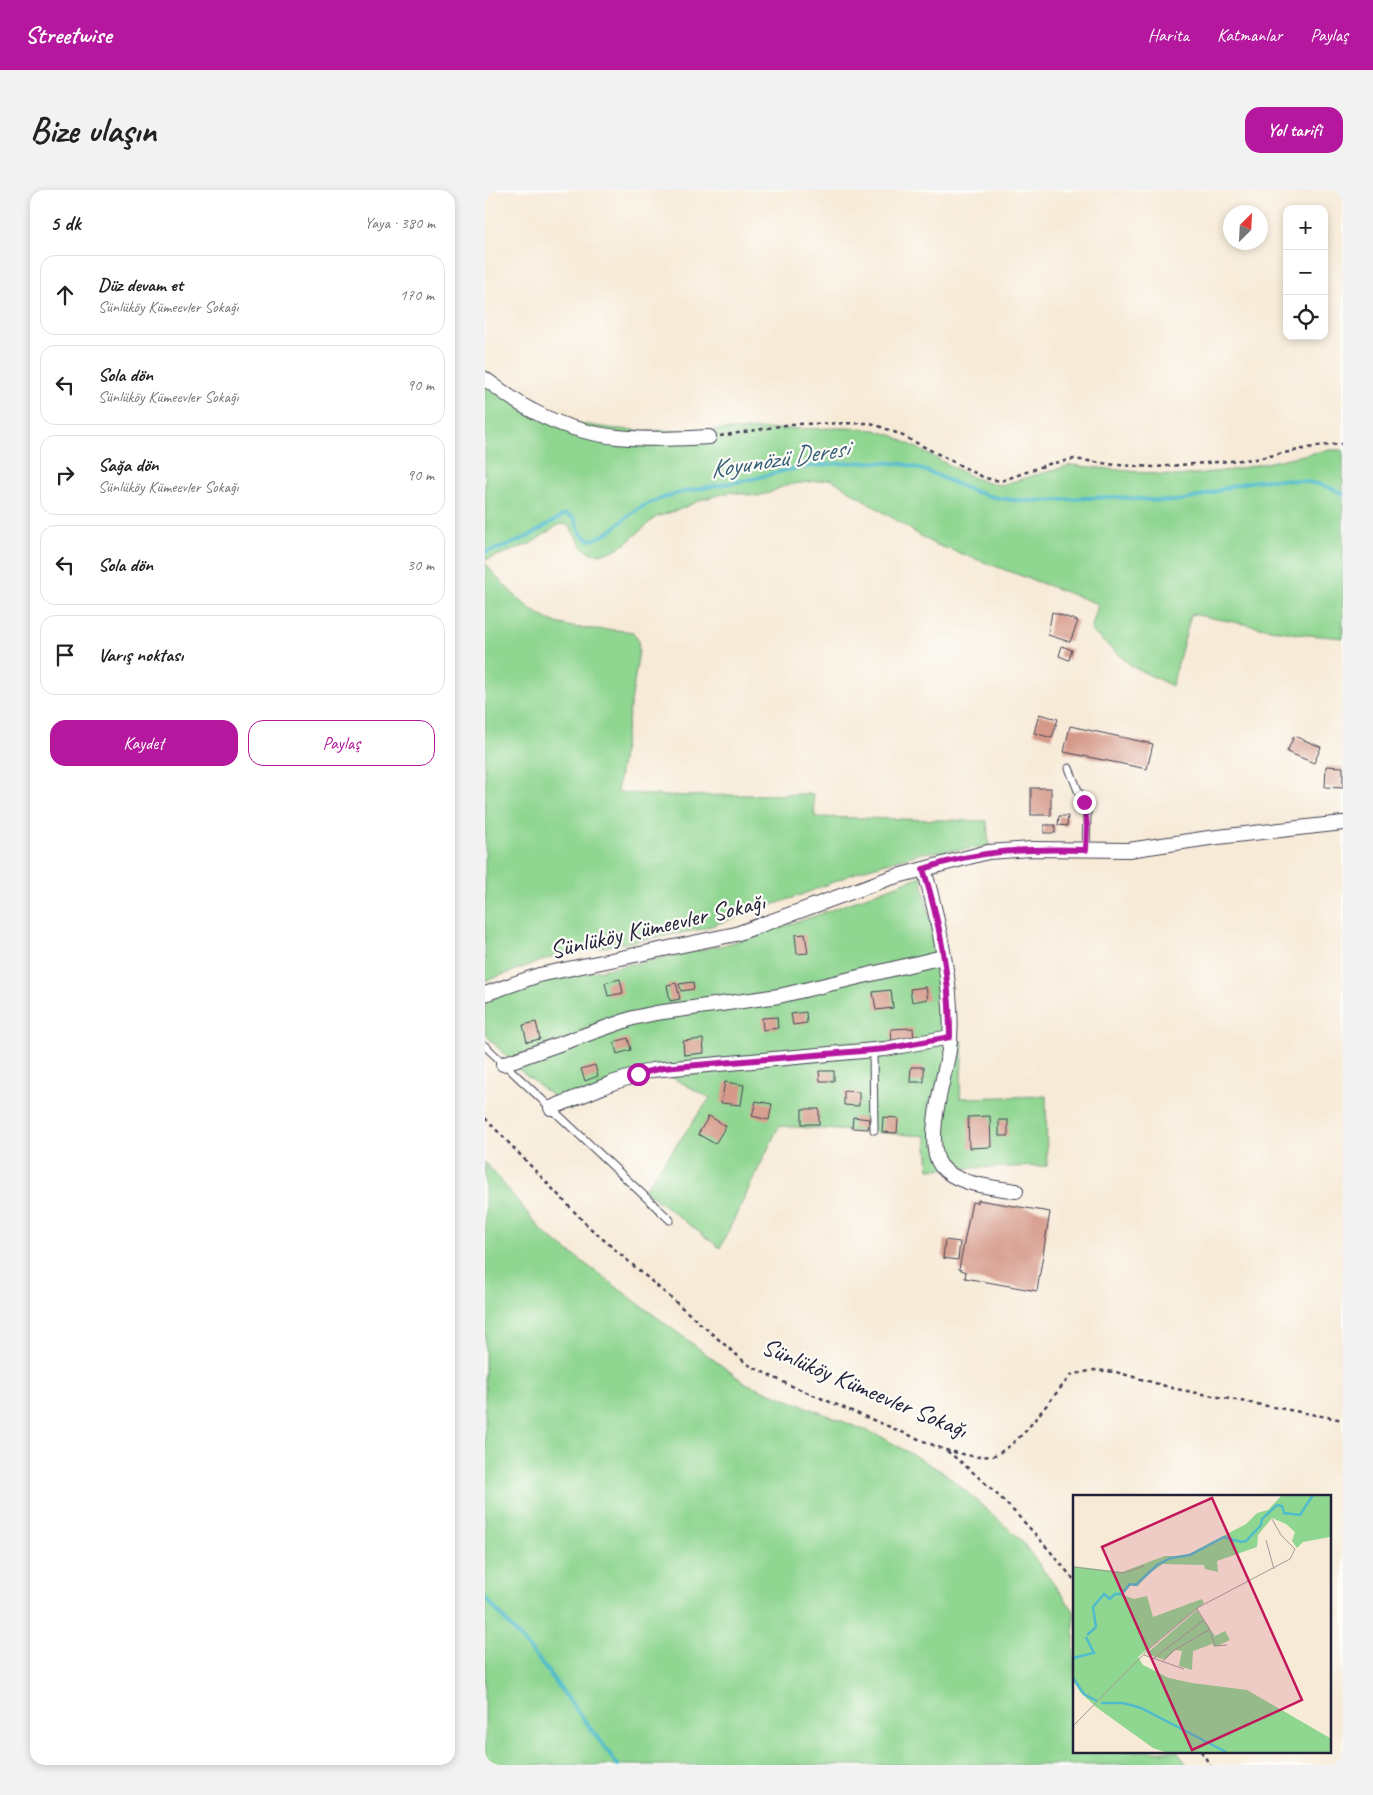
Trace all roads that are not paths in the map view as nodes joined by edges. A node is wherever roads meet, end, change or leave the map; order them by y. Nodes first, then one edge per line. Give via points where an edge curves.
1 (485, 379) edge
2 (709, 437) road end
3 (1069, 768) dead end
4 (1343, 822) edge
5 (1086, 850) junction
6 (923, 869) junction
7 (943, 957) junction
8 (485, 994) edge
9 (950, 1037) junction
10 (485, 1046) edge
11 (873, 1050) junction
12 (503, 1064) junction
13 (551, 1108) junction
14 (875, 1130) dead end
15 (1016, 1192) dead end
16 (670, 1220) dead end

1 - 2 street via 531,411 583,432 628,440
3 - 5 lane via 1087,813
4 - 5 street, Sünlüköy Kümeevler Sokağı via 1129,850
5 - 6 street, Sünlüköy Kümeevler Sokağı via 988,852
6 - 7 street via 934,903
6 - 8 street, Sünlüköy Kümeevler Sokağı via 881,881 737,934 539,975
7 - 9 street
7 - 12 street via 779,996 641,1017
9 - 11 street
9 - 15 street via 937,1103 937,1157 945,1170 957,1177
10 - 12 lane
11 - 13 street via 657,1069
11 - 14 lane
12 - 13 lane
13 - 16 lane

